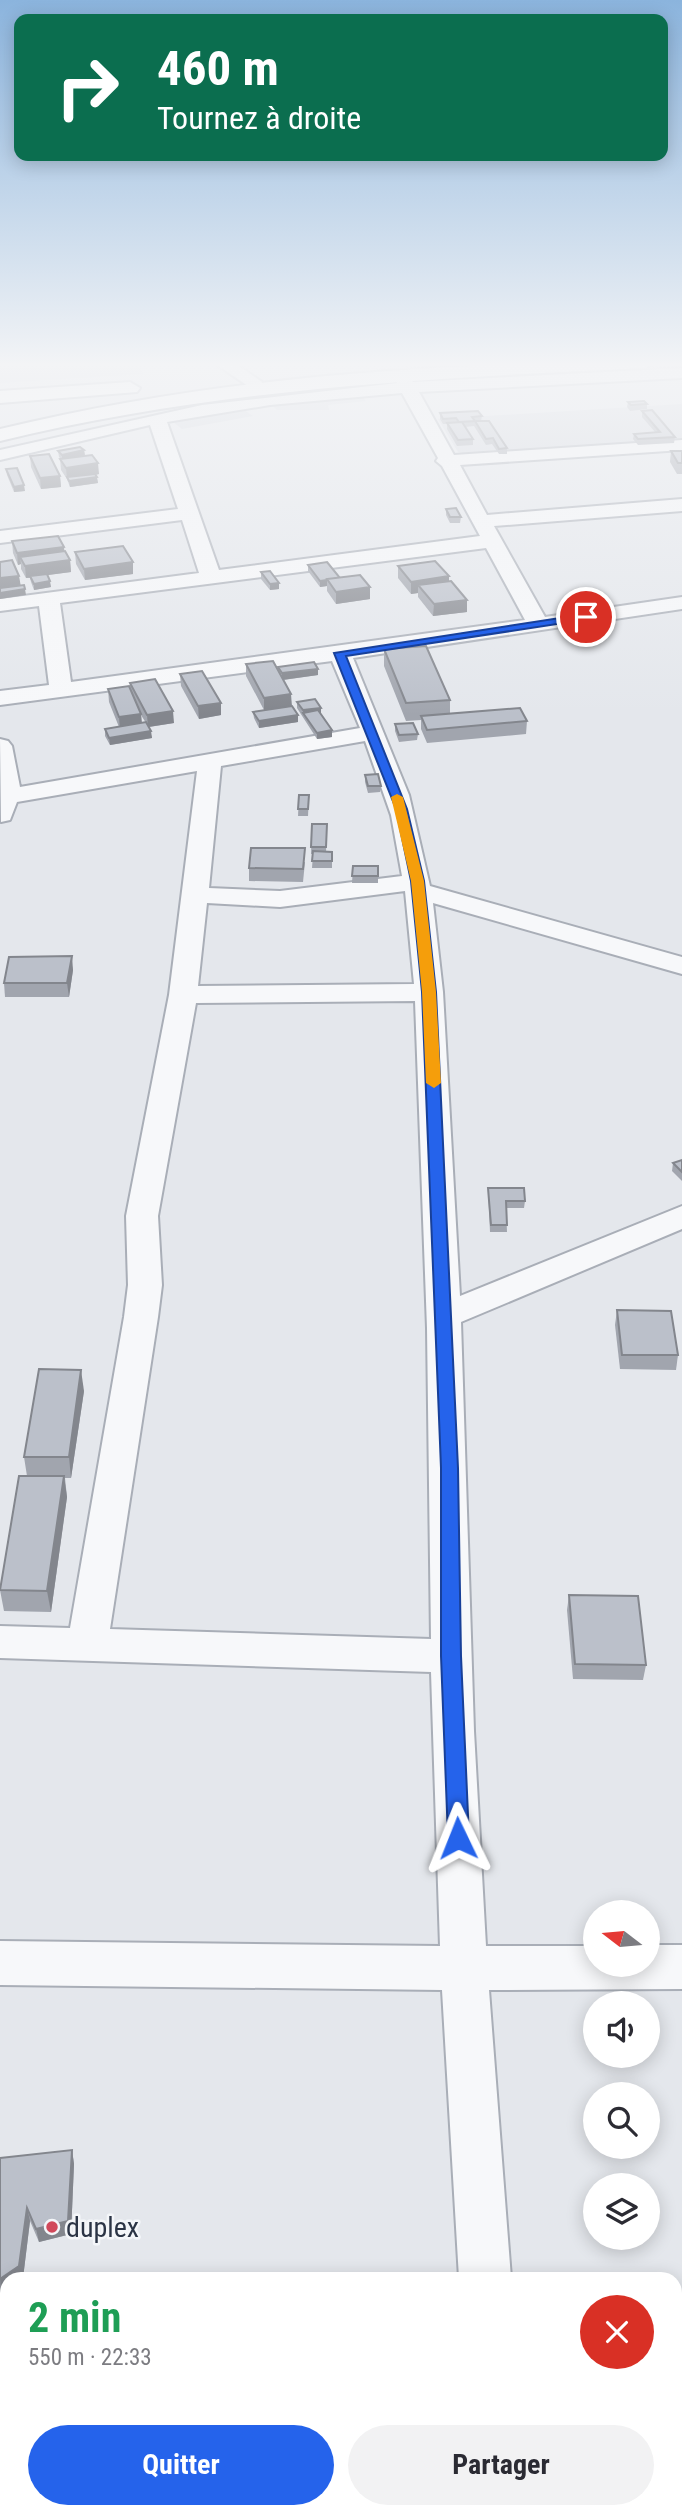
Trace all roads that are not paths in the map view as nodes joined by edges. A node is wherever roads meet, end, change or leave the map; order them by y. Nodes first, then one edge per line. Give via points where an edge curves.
1 (176, 479) edge
2 (456, 479) edge
3 (682, 505) edge
4 (190, 513) junction
5 (481, 521) junction
6 (0, 537) edge
7 (491, 541) junction
8 (211, 578) junction
9 (49, 599) junction
10 (682, 603) edge
11 (0, 605) edge
12 (538, 624) junction
13 (340, 653) junction
14 (61, 689) junction
15 (0, 698) edge
16 (372, 733) junction
17 (0, 746) edge
18 (210, 761) junction
19 (4, 807) edge
20 (417, 885) junction
21 (197, 894) junction
22 (682, 966) edge
23 (429, 992) junction
24 (183, 995) junction
25 (682, 1217) edge
26 (443, 1316) junction
27 (0, 1642) edge
28 (87, 1644) junction
29 (451, 1656) junction
30 (0, 1963) edge
31 (682, 1967) edge
32 (464, 1968) junction
33 (485, 2272) edge

1 - 4 street
2 - 5 street
3 - 5 street
4 - 6 street
4 - 8 street
5 - 7 street
7 - 8 street
7 - 12 street
8 - 9 street
9 - 11 street
9 - 14 street
10 - 12 street
12 - 13 street
13 - 14 street
13 - 16 street
14 - 15 street
16 - 18 street
16 - 20 street via 401,809
17 - 19 street via 9,782
18 - 19 street
18 - 21 street
20 - 21 street via 263,900
20 - 22 street
20 - 23 street
21 - 24 street
23 - 24 street
23 - 26 street
24 - 28 street via 142,1216 145,1285 141,1317
25 - 26 street
26 - 29 street
27 - 28 street
28 - 29 street
29 - 32 street
30 - 32 street
31 - 32 street
32 - 33 street

